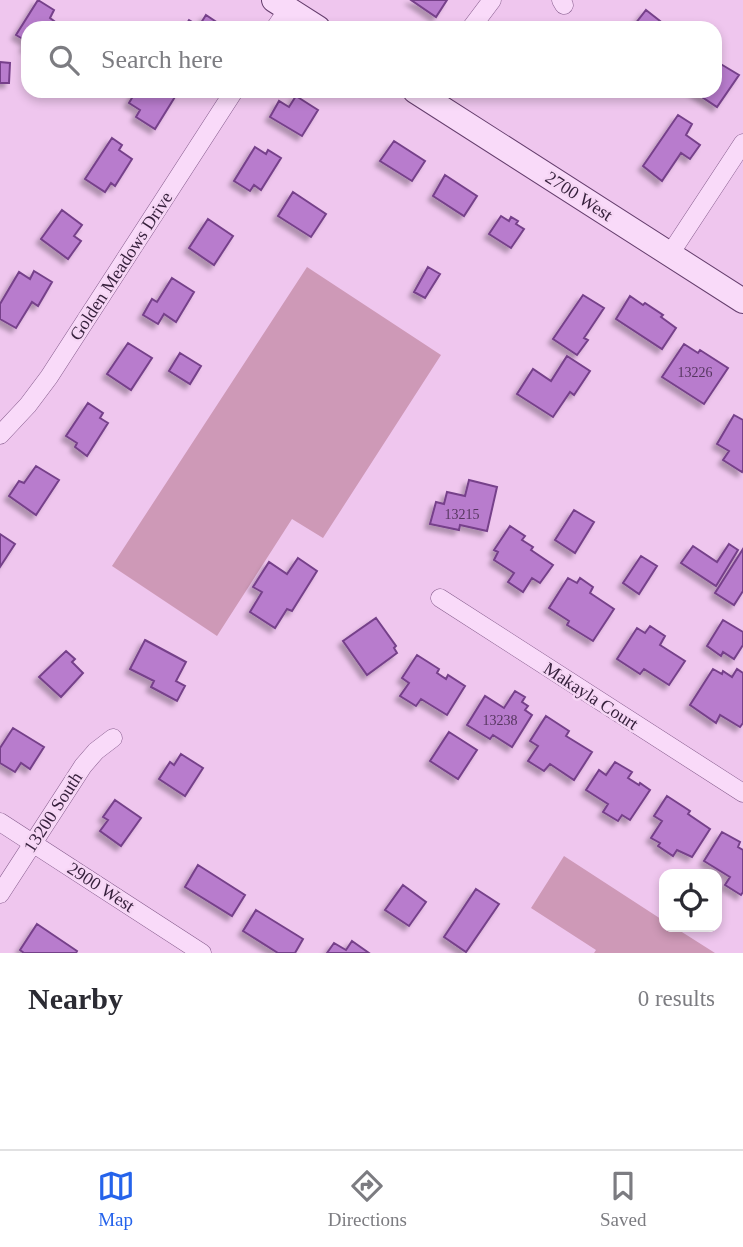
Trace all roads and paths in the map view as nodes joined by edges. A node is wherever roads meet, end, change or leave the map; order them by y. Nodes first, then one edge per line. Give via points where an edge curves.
1 (492, 0) edge
2 (279, 12) edge
3 (300, 21) edge
4 (476, 21) edge
5 (229, 98) edge
6 (432, 98) edge
7 (743, 143) edge
8 (670, 254) junction
9 (743, 302) edge
10 (0, 435) edge
11 (440, 598) dead end
12 (113, 738) dead end
13 (743, 793) edge
14 (0, 822) edge
15 (33, 842) junction
16 (0, 894) edge
17 (202, 953) edge

1 - 4 street
2 - 3 main road
5 - 10 street, Golden Meadows Drive via 49,377
6 - 8 main road, 2700 West
7 - 8 street
8 - 9 main road, 2700 West
11 - 13 street, Makayla Court
12 - 15 street, 13200 South via 83,766
14 - 15 street, 2900 West
15 - 16 street, 13200 South
15 - 17 street, 2900 West

